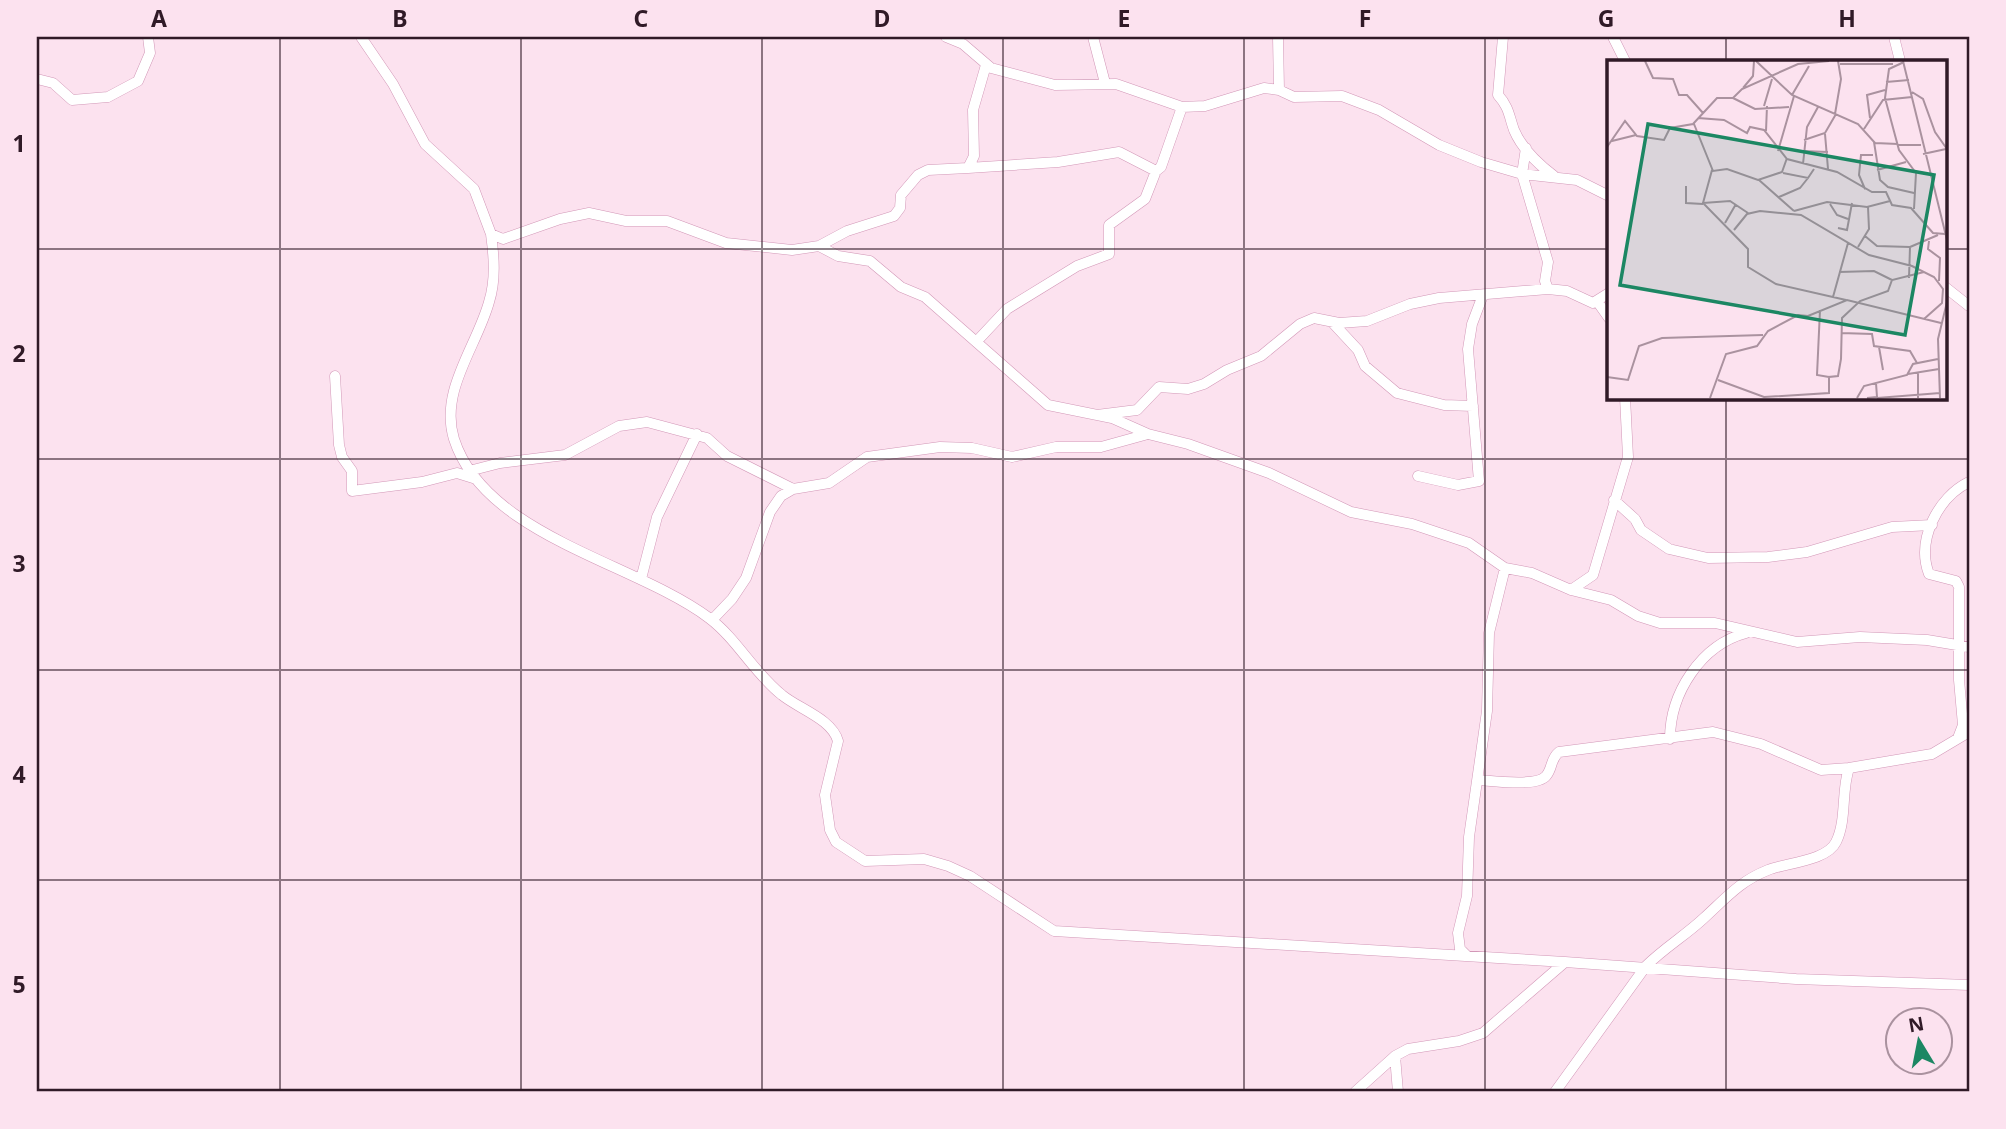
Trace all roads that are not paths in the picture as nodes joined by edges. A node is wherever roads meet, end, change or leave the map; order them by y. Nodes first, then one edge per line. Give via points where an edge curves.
1 (148, 37) edge
2 (361, 37) edge
3 (946, 37) edge
4 (1093, 37) edge
5 (1278, 37) edge
6 (1503, 37) edge
7 (1615, 37) edge
8 (1895, 37) edge
9 (1625, 60) edge
10 (1900, 60) edge
11 (986, 65) junction
12 (37, 79) edge
13 (1105, 83) junction
14 (1279, 90) junction
15 (1182, 107) junction
16 (1526, 148) junction
17 (968, 168) junction
18 (1156, 170) junction
19 (1522, 173) junction
20 (1556, 178) junction
21 (1607, 195) edge
22 (491, 234) junction
23 (819, 246) junction
24 (1946, 287) edge
25 (1548, 289) junction
26 (1607, 294) edge
27 (1483, 295) junction
28 (1597, 301) junction
29 (1969, 306) edge
30 (1607, 315) edge
31 (1332, 322) junction
32 (977, 341) junction
33 (335, 376) dead end
34 (1625, 399) edge
35 (1473, 406) junction
36 (1097, 415) junction
37 (1148, 434) junction
38 (697, 435) junction
39 (471, 474) junction
40 (1418, 476) dead end
41 (1969, 482) edge
42 (793, 489) junction
43 (1614, 500) junction
44 (1932, 525) junction
45 (1505, 568) junction
46 (641, 579) junction
47 (1571, 590) junction
48 (712, 620) junction
49 (1747, 633) junction
50 (1965, 646) edge
51 (1969, 732) edge
52 (1958, 738) junction
53 (1670, 739) junction
54 (1849, 768) junction
55 (1479, 780) junction
56 (1466, 957) junction
57 (1566, 962) junction
58 (1646, 966) junction
59 (1969, 985) edge
60 (1395, 1056) junction
61 (1355, 1092) edge
62 (1398, 1092) edge
63 (1555, 1092) edge

1 - 12 street via 150,53 138,81 108,97 72,100 53,83
2 - 22 street via 425,144 474,189
3 - 11 street via 963,44
4 - 13 street
5 - 14 street
6 - 16 street via 1497,93
7 - 9 street
8 - 10 street
11 - 13 street via 1044,83
11 - 17 street via 973,110 974,156
13 - 15 street
14 - 15 street via 1264,88 1218,103
14 - 19 street via 1303,97 1342,96 1379,110 1439,145
15 - 18 street
16 - 19 street
16 - 20 street
17 - 18 street via 1058,162 1119,152
17 - 23 street via 923,172 905,189 894,216 847,231
18 - 32 street via 1145,199 1109,225 1109,254 1077,266 1007,309
19 - 20 street
19 - 25 street via 1548,262
20 - 21 street via 1582,181
22 - 23 street via 508,238 589,213 626,221 667,221 726,243 792,250
22 - 39 street via 492,293 458,376 452,411 453,434
23 - 32 street via 838,256 877,264 901,287 925,297
24 - 29 street
25 - 27 street
25 - 28 street
26 - 28 street
27 - 31 street via 1410,304 1367,321
27 - 35 street via 1468,349
28 - 30 street
31 - 35 street via 1369,370 1397,393
31 - 36 street via 1310,319 1261,356 1204,384 1180,390 1159,387 1137,410
32 - 36 street via 1048,405
33 - 39 street via 339,445 352,471 352,491
34 - 43 street via 1629,451
35 - 40 street via 1479,481 1458,485
36 - 37 street
37 - 42 street via 1101,447 1056,447 1012,457 958,447 923,447 867,457 829,483
37 - 45 street via 1269,473 1351,512 1469,542
38 - 39 street via 668,426 632,423 565,455 500,463
38 - 42 street via 727,456
38 - 46 street via 657,517
39 - 46 street via 535,526
41 - 44 street via 1946,497
42 - 48 street via 777,500 746,578
43 - 44 street via 1641,530 1669,549 1708,558 1807,552 1892,527
43 - 47 street via 1593,575
44 - 50 street via 1926,567 1935,578 1958,583
45 - 47 street via 1532,573
45 - 55 street via 1489,633
46 - 48 street
47 - 49 street via 1611,600 1660,623 1715,623
48 - 56 street via 780,694 836,735 837,752 825,795 830,830 836,842 865,861 924,859 948,866 1060,932
49 - 50 street via 1797,642 1860,637
49 - 53 street via 1716,647 1694,668 1674,708
50 - 52 street via 1959,680 1963,725
51 - 52 street
52 - 54 street via 1932,754
53 - 54 street via 1723,733 1821,770
53 - 55 street via 1559,752 1540,780
54 - 58 street via 1833,846 1802,862 1746,879
55 - 56 street via 1469,837 1467,897 1458,933 1458,946
56 - 57 street
57 - 58 street
57 - 60 street via 1483,1033
58 - 59 street via 1783,978
58 - 63 street
60 - 61 street
60 - 62 street

